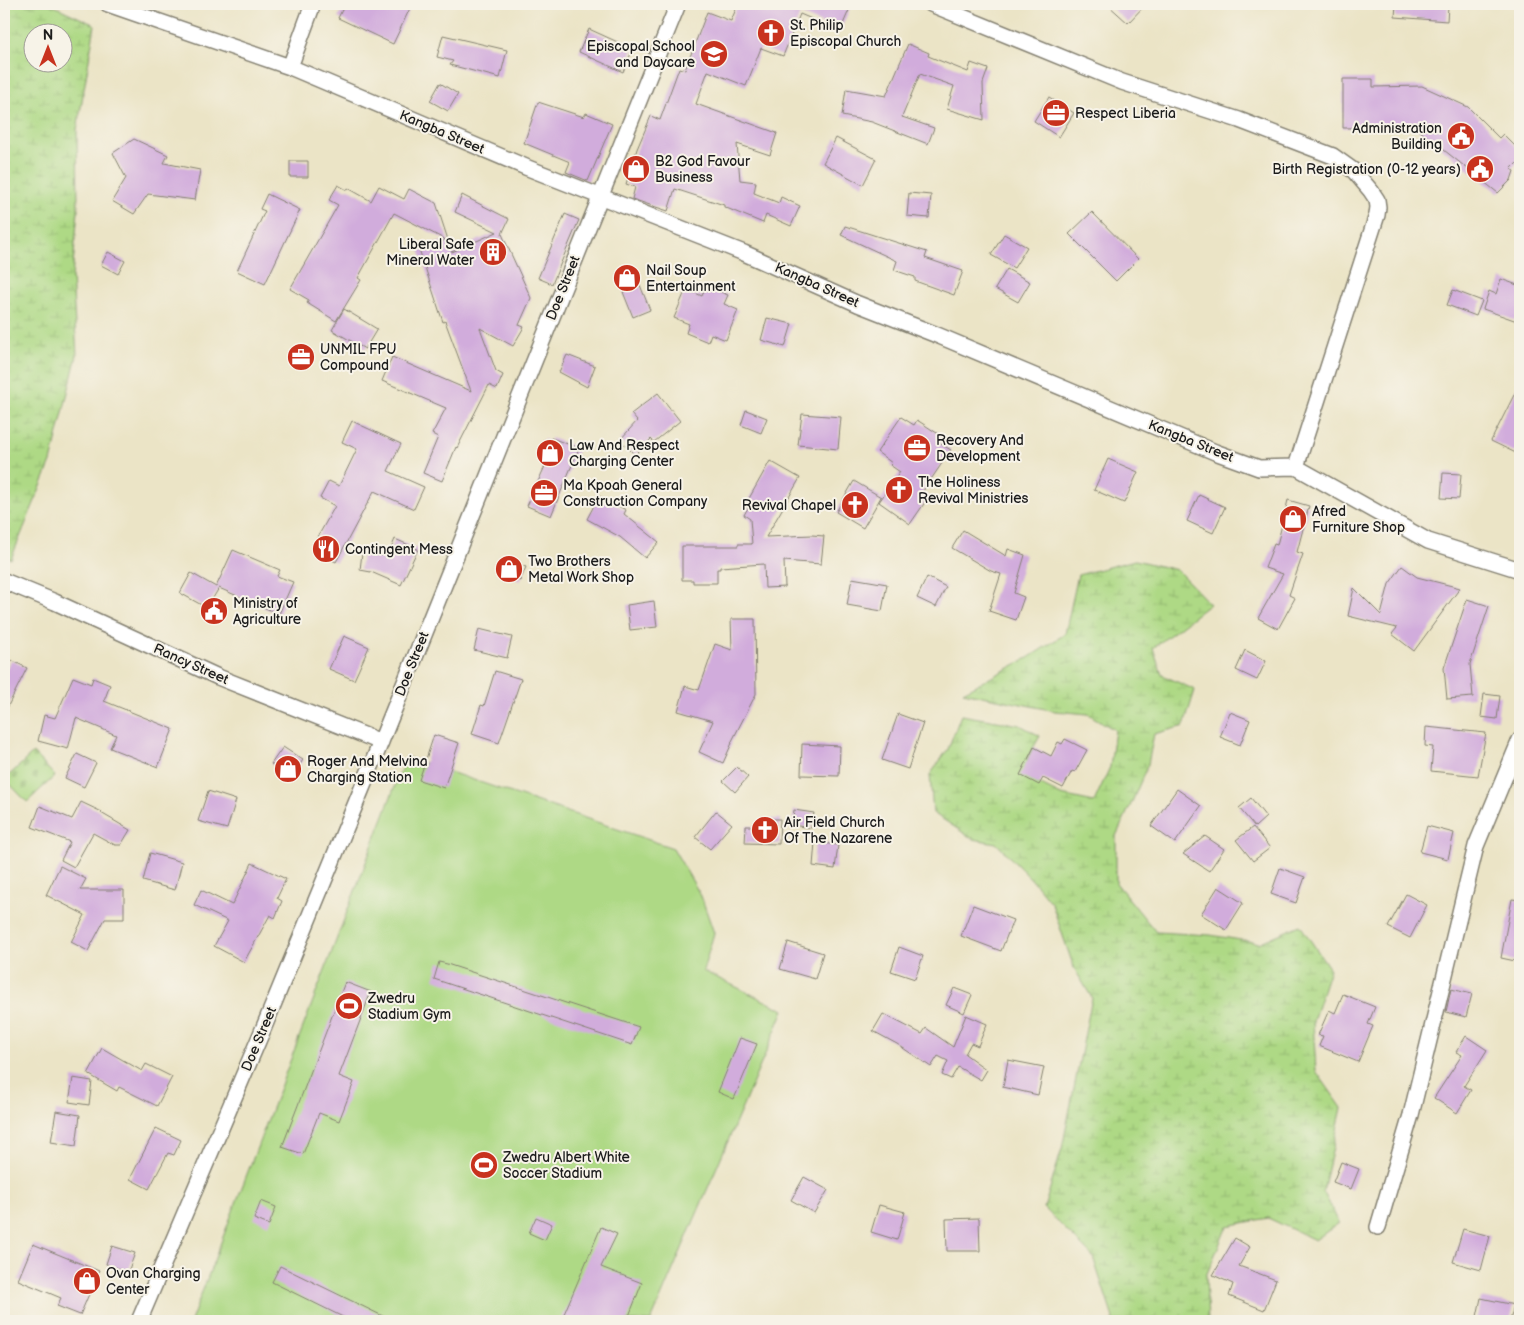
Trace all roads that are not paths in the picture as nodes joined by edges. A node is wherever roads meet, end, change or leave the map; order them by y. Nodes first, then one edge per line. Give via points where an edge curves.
1 (108, 4) edge
2 (313, 4) edge
3 (678, 4) edge
4 (931, 4) edge
5 (290, 67) junction
6 (600, 196) junction
7 (1296, 467) junction
8 (1520, 570) edge
9 (4, 581) edge
10 (1520, 740) edge
11 (380, 742) junction
12 (1378, 1227) dead end
13 (139, 1321) edge

1 - 5 street, Kangba Street
2 - 5 street
3 - 6 street, Doe Street
4 - 7 street via 1122,82 1239,120 1333,156 1366,184 1377,200 1377,215
5 - 6 street, Kangba Street
6 - 7 street, Kangba Street via 744,253 858,304 1215,452 1259,468
6 - 11 street, Doe Street
7 - 8 street via 1428,541
9 - 11 street, Rancy Street via 218,677
10 - 12 street via 1476,846 1411,1115
11 - 13 street, Doe Street

